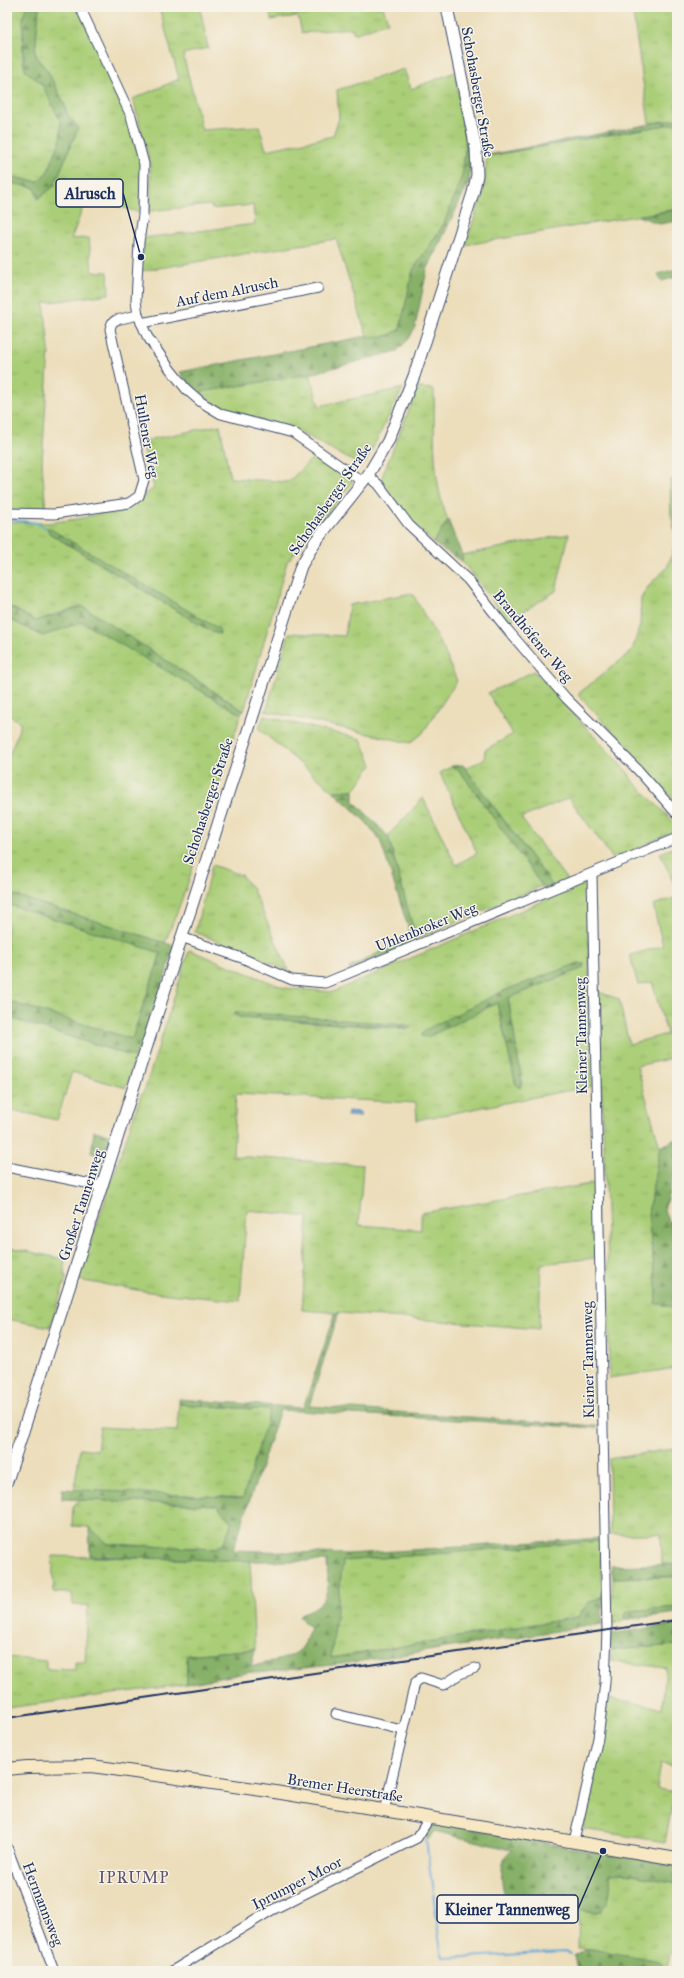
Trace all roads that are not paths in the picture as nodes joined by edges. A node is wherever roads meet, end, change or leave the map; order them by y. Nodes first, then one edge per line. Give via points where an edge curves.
1 (80, 7) edge
2 (447, 7) edge
3 (318, 288) dead end
4 (139, 319) junction
5 (365, 479) junction
6 (7, 513) edge
7 (677, 814) edge
8 (677, 838) edge
9 (592, 874) junction
10 (181, 937) junction
11 (7, 1167) edge
12 (101, 1186) junction
13 (10, 1459) edge
14 (7, 1482) edge
15 (475, 1668) dead end
16 (336, 1714) dead end
17 (402, 1730) junction
18 (7, 1770) edge
19 (384, 1811) junction
20 (430, 1818) junction
21 (574, 1841) junction
22 (7, 1848) edge
23 (677, 1858) edge
24 (54, 1971) edge
25 (172, 1971) edge

1 - 4 street, Brandhöfener Weg via 131,116 144,164 144,214 136,287
2 - 5 street, Schohasberger Straße via 476,149 477,175 464,225 403,405 388,442
3 - 4 street, Auf dem Alrusch
4 - 5 street, Brandhöfener Weg via 147,336 170,369 186,389 201,402 222,414 293,433
4 - 6 street, Hullener Weg via 116,320 110,329 144,480 139,496 129,503 54,514
5 - 7 street, Brandhöfener Weg via 379,485 409,525 468,580 566,698 638,770
5 - 10 street, Schohasberger Straße via 315,542 301,566
8 - 9 street, Uhlenbroker Weg
9 - 10 street, Uhlenbroker Weg via 325,983 292,980 242,958
9 - 21 street, Kleiner Tannenweg via 607,1630 605,1683 598,1738
10 - 12 street, Großer Tannenweg
11 - 12 street
12 - 13 street, Großer Tannenweg
13 - 14 street, Großer Tannenweg
15 - 17 street via 443,1685 423,1678 414,1683
16 - 17 street
17 - 19 street
18 - 19 main road, Bremer Heerstraße via 27,1767 92,1766 262,1790
19 - 20 main road, Bremer Heerstraße
20 - 21 main road, Bremer Heerstraße
20 - 25 street, Iprumper Moor via 417,1838 272,1910
21 - 23 main road, Bremer Heerstraße
22 - 24 street, Hermannsweg

